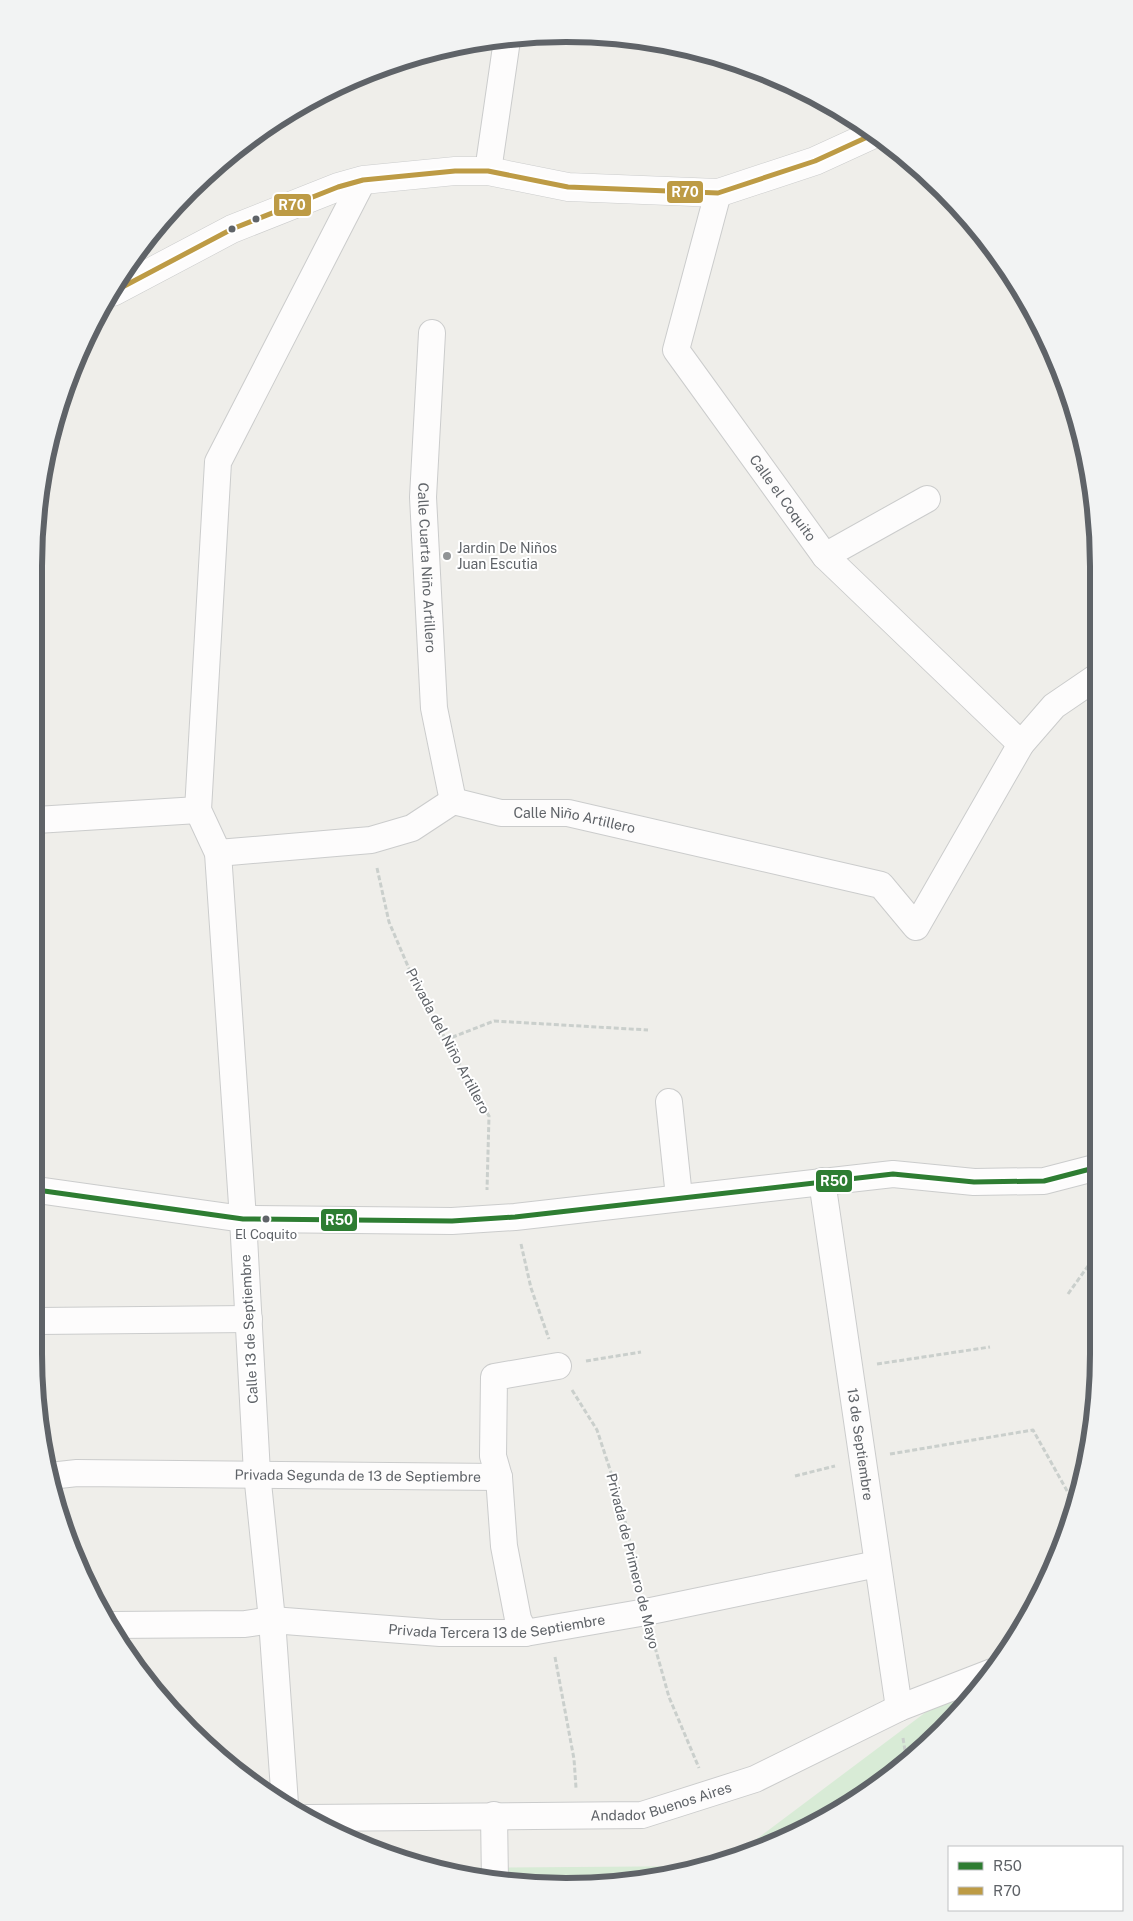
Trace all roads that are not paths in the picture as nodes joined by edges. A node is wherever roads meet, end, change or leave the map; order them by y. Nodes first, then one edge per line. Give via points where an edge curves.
1 (506, 46) edge
2 (867, 137) edge
3 (488, 171) junction
4 (363, 180) junction
5 (718, 193) junction
6 (124, 286) edge
7 (432, 333) dead end
8 (927, 499) dead end
9 (825, 556) junction
10 (1090, 681) edge
11 (1021, 744) junction
12 (453, 801) junction
13 (198, 810) junction
14 (42, 820) edge
15 (218, 853) junction
16 (669, 1102) dead end
17 (1090, 1168) edge
18 (822, 1182) junction
19 (42, 1191) edge
20 (679, 1197) junction
21 (243, 1219) junction
22 (249, 1319) junction
23 (42, 1321) edge
24 (558, 1366) road end
25 (257, 1473) junction
26 (57, 1475) edge
27 (499, 1477) junction
28 (877, 1564) junction
29 (272, 1620) junction
30 (118, 1625) edge
31 (537, 1631) junction
32 (979, 1677) edge
33 (899, 1708) junction
34 (284, 1796) edge
35 (494, 1815) junction
36 (323, 1818) edge
37 (495, 1873) edge

1 - 3 street
2 - 5 street via 815,161
3 - 4 street
3 - 5 street via 568,187
4 - 6 street via 232,229
4 - 13 street via 218,462
5 - 9 street, Calle el Coquito via 676,350
7 - 12 street, Calle Cuarta Niño Artillero via 423,497 434,708
8 - 9 street
9 - 11 street, Calle el Coquito
10 - 11 street via 1054,706
11 - 12 street, Calle Niño Artillero via 916,927 881,885 568,813 501,813
12 - 15 street via 412,828 371,840
13 - 14 street
13 - 15 street
15 - 21 street, Calle 13 de Septiembre
16 - 20 street
17 - 18 street via 1044,1181 974,1182 893,1174
18 - 20 street
18 - 28 street, 13 de Septiembre
19 - 21 street
20 - 21 street via 515,1217 452,1221
21 - 22 street, Calle 13 de Septiembre
22 - 23 street
22 - 25 street, Calle 13 de Septiembre
24 - 27 street, Privada Segunda de 13 de Septiembre via 494,1377 492,1456
25 - 26 street, Privada Segunda de 13 de Septiembre
25 - 27 street, Privada Segunda de 13 de Septiembre
25 - 29 street, Calle 13 de Septiembre
27 - 31 street via 504,1546 518,1619
28 - 31 street, Privada Tercera 13 de Septiembre
28 - 33 street, 13 de Septiembre
29 - 30 street, Privada Tercera 13 de Septiembre via 245,1624
29 - 31 street, Privada Tercera 13 de Septiembre via 440,1633
29 - 34 street, Calle 13 de Septiembre
32 - 33 street, Andador Buenos Aires
33 - 35 street, Andador Buenos Aires via 755,1779 642,1815
35 - 36 street, Andador Buenos Aires
35 - 37 street

